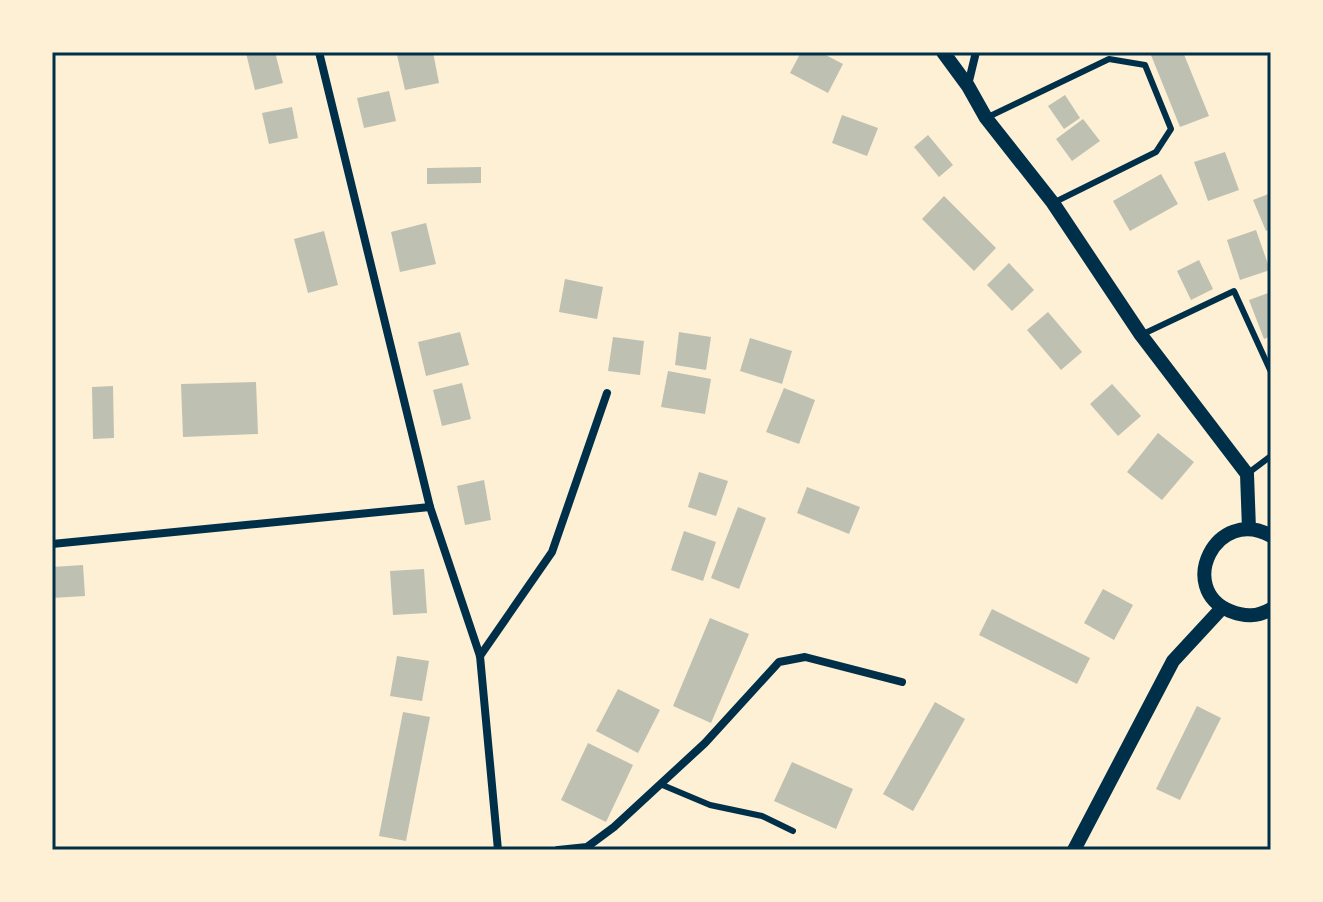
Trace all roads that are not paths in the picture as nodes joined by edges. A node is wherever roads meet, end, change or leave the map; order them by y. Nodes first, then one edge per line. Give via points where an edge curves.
1 (319, 52) edge
2 (943, 52) edge
3 (976, 52) edge
4 (968, 86) junction
5 (986, 118) junction
6 (1053, 203) junction
7 (1141, 335) junction
8 (1271, 372) edge
9 (607, 393) dead end
10 (1271, 456) edge
11 (1247, 474) junction
12 (430, 507) junction
13 (1249, 529) junction
14 (1271, 536) edge
15 (52, 544) edge
16 (1222, 608) junction
17 (1271, 609) edge
18 (480, 656) junction
19 (902, 682) dead end
20 (660, 784) junction
21 (793, 831) dead end
22 (498, 850) edge
23 (558, 850) edge
24 (1074, 850) edge

1 - 12 street
2 - 4 street
3 - 4 street
4 - 5 street
5 - 6 street
5 - 6 lane via 1109,59 1145,65 1171,129 1156,152
6 - 7 street
7 - 8 lane via 1234,291
7 - 11 street
9 - 18 street via 552,552
10 - 11 lane
11 - 13 street
12 - 15 street
12 - 18 street
13 - 14 street
13 - 16 street via 1230,532 1206,559 1209,592
16 - 17 street via 1242,616
16 - 24 street via 1173,661
18 - 22 street
19 - 20 street via 805,657 779,662
20 - 21 lane
20 - 23 street via 587,847

